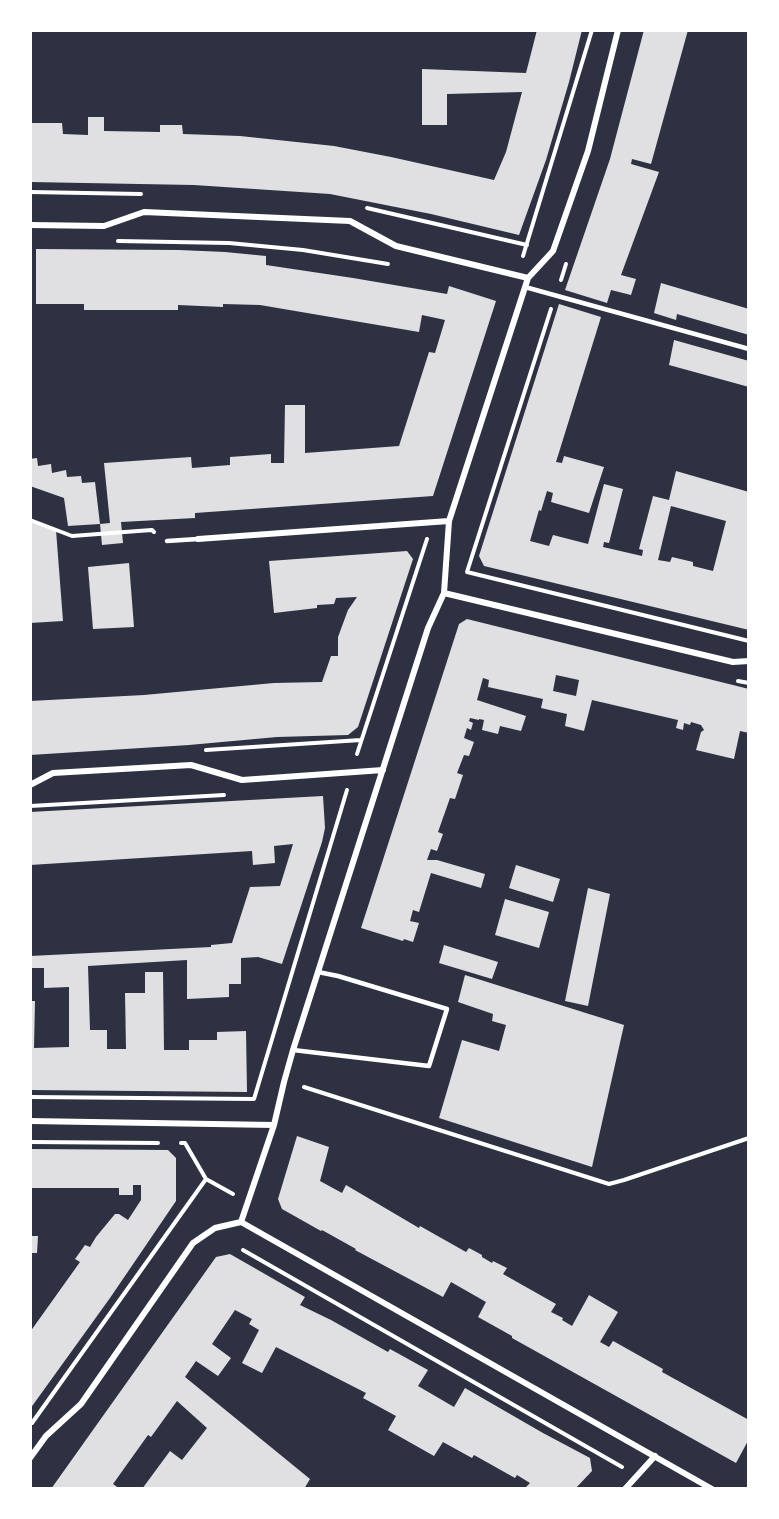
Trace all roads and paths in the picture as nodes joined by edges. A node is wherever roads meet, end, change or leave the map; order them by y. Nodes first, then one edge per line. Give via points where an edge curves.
1 (592, 30) edge
2 (618, 30) edge
3 (30, 225) edge
4 (116, 241) dead end
5 (527, 245) dead end
6 (567, 263) dead end
7 (394, 265) dead end
8 (528, 278) junction
9 (525, 287) junction
10 (555, 295) junction
11 (749, 349) edge
12 (30, 520) edge
13 (449, 521) junction
14 (138, 531) dead end
15 (198, 539) joint
16 (167, 541) dead end
17 (444, 593) junction
18 (749, 641) edge
19 (749, 661) edge
20 (362, 740) dead end
21 (383, 770) junction
22 (352, 772) junction
23 (30, 786) edge
24 (230, 794) dead end
25 (30, 806) edge
26 (318, 972) junction
27 (294, 1050) junction
28 (304, 1087) dead end
29 (30, 1097) edge
30 (30, 1121) edge
31 (274, 1125) junction
32 (749, 1138) edge
33 (30, 1142) edge
34 (161, 1143) dead end
35 (173, 1143) dead end
36 (206, 1179) junction
37 (248, 1202) junction
38 (241, 1222) junction
39 (243, 1250) dead end
40 (30, 1426) edge
41 (655, 1456) junction
42 (30, 1458) edge
43 (637, 1476) junction
44 (625, 1489) edge
45 (712, 1489) edge

1 - 5 path
2 - 8 street via 588,151 553,250
3 - 8 street via 104,226 144,212 350,221 396,246
4 - 7 path via 229,243
6 - 10 path
8 - 9 street
9 - 10 lane
9 - 13 street
10 - 11 lane
10 - 18 path via 467,572
12 - 14 path via 72,536
13 - 15 street
13 - 17 street
15 - 16 lane
17 - 19 street via 733,662
17 - 21 street via 428,628
20 - 22 path
21 - 22 street
21 - 26 street
22 - 23 street via 242,780 191,765 53,773
22 - 29 path via 254,1100
24 - 25 path
26 - 27 street
26 - 27 lane via 447,1009 429,1066
27 - 31 street
28 - 32 path via 609,1184
30 - 31 street
31 - 37 street
33 - 34 path
35 - 36 path via 185,1143
36 - 37 path
36 - 40 path
37 - 38 street
38 - 41 street
38 - 42 street via 215,1228 193,1243 81,1404 46,1436
39 - 43 path
41 - 43 street
41 - 45 street
43 - 44 street

